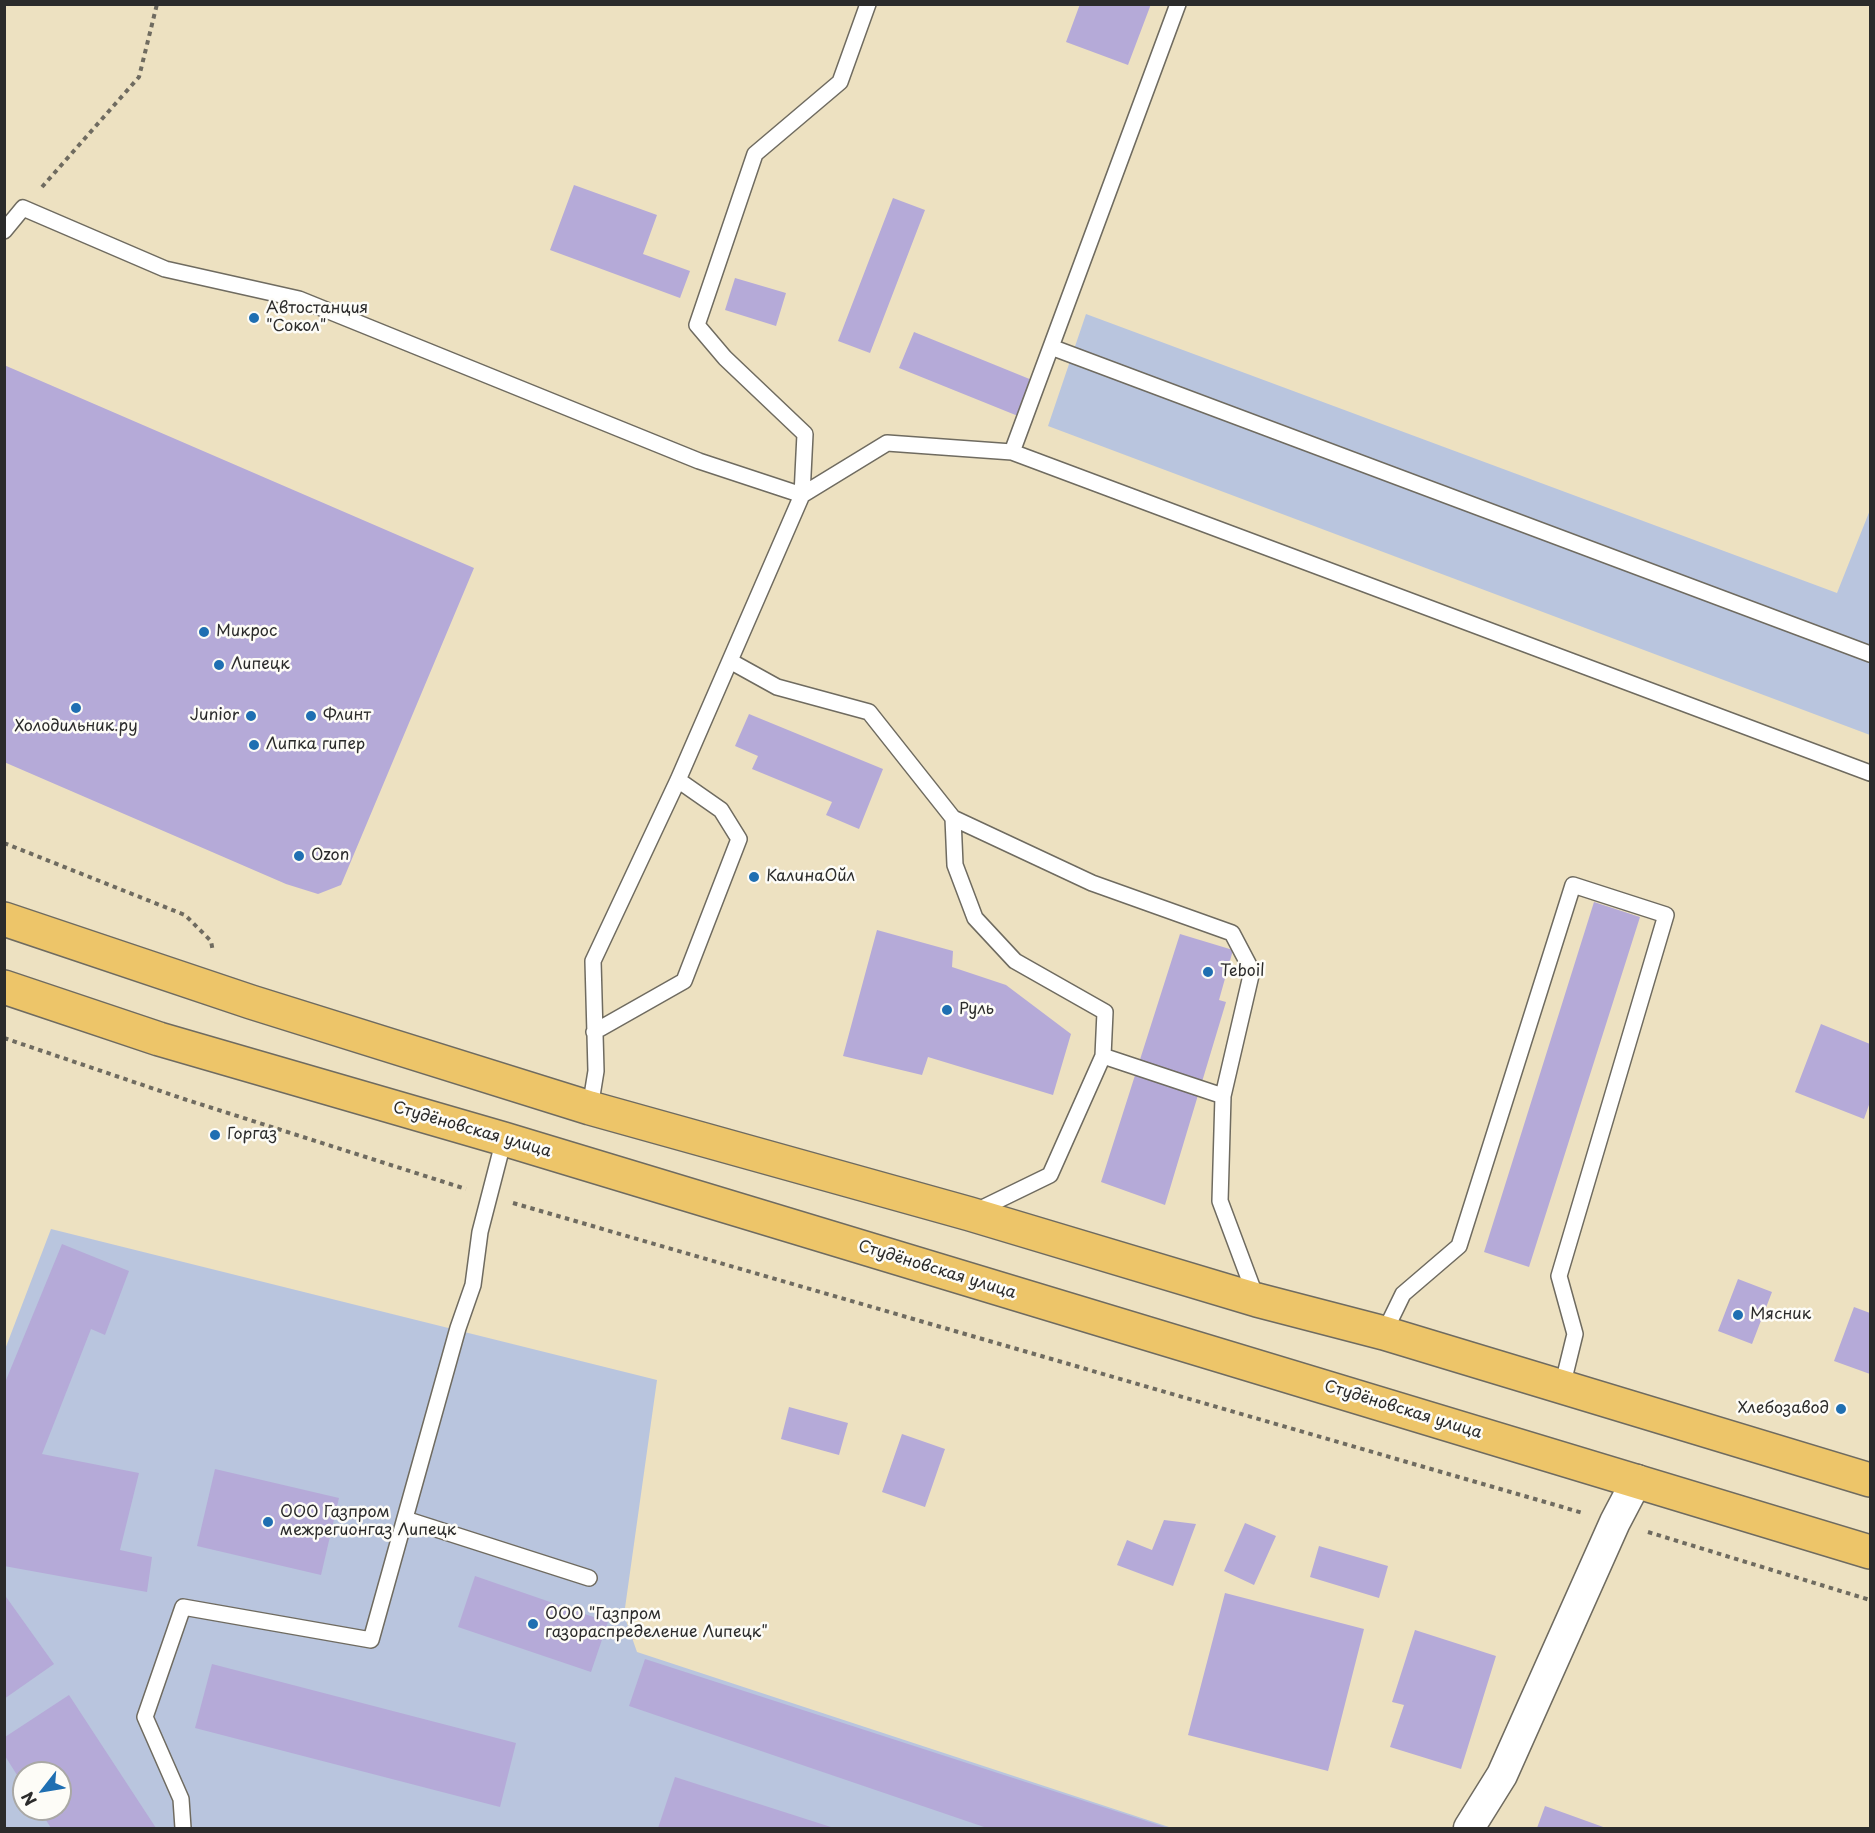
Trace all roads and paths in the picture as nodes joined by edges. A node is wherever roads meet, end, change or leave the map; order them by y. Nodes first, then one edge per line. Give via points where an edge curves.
1 (157, 4) edge
2 (868, 4) edge
3 (1178, 4) edge
4 (23, 208) junction
5 (4, 231) edge
6 (1051, 347) junction
7 (1012, 452) junction
8 (802, 495) junction
9 (1870, 654) edge
10 (730, 661) junction
11 (1870, 773) edge
12 (678, 780) junction
13 (953, 818) junction
14 (4, 843) edge
15 (4, 919) edge
16 (215, 960) dead end
17 (4, 987) edge
18 (594, 1032) junction
19 (4, 1038) edge
20 (1102, 1056) junction
21 (1223, 1096) junction
22 (590, 1108) junction
23 (504, 1139) junction
24 (489, 1196) junction
25 (970, 1214) junction
26 (1257, 1300) junction
27 (1384, 1334) junction
28 (1562, 1387) junction
29 (1637, 1480) junction
30 (1870, 1480) edge
31 (405, 1518) junction
32 (1615, 1522) junction
33 (1870, 1552) edge
34 (589, 1578) dead end
35 (1870, 1600) edge
36 (183, 1828) edge
37 (1469, 1828) edge

1 - 4 path via 139,77
2 - 8 lane via 840,82 755,154 698,326 725,358 805,434
3 - 6 lane
4 - 5 lane
4 - 8 lane via 165,269 299,299 699,461
6 - 7 lane
6 - 9 lane
7 - 8 lane via 887,442
7 - 11 lane
8 - 10 lane
10 - 12 lane
10 - 13 lane via 777,687 869,712
12 - 18 lane via 593,961
12 - 18 lane via 721,810 739,839 684,981
13 - 20 lane via 955,865 975,918 1015,961 1105,1012
13 - 21 lane via 1092,883 1232,933 1252,971
14 - 16 path via 184,915 211,941
15 - 22 main road via 251,1002
17 - 23 main road, Студёновская улица via 159,1039
18 - 22 lane via 596,1071
19 - 24 path via 184,1100
20 - 21 lane
20 - 25 lane via 1050,1175
21 - 26 lane via 1220,1201
22 - 25 main road
23 - 24 lane
23 - 29 main road, Студёновская улица
24 - 31 lane via 473,1286
24 - 32 path
25 - 26 main road
26 - 27 main road
27 - 28 main road
27 - 28 lane via 1403,1294 1459,1246 1573,885 1666,915 1559,1276 1575,1334
28 - 30 main road
29 - 32 street
29 - 33 main road, Студёновская улица
31 - 34 lane
31 - 36 lane via 371,1640 183,1607 145,1717 181,1799
32 - 35 path
32 - 37 street via 1502,1776

